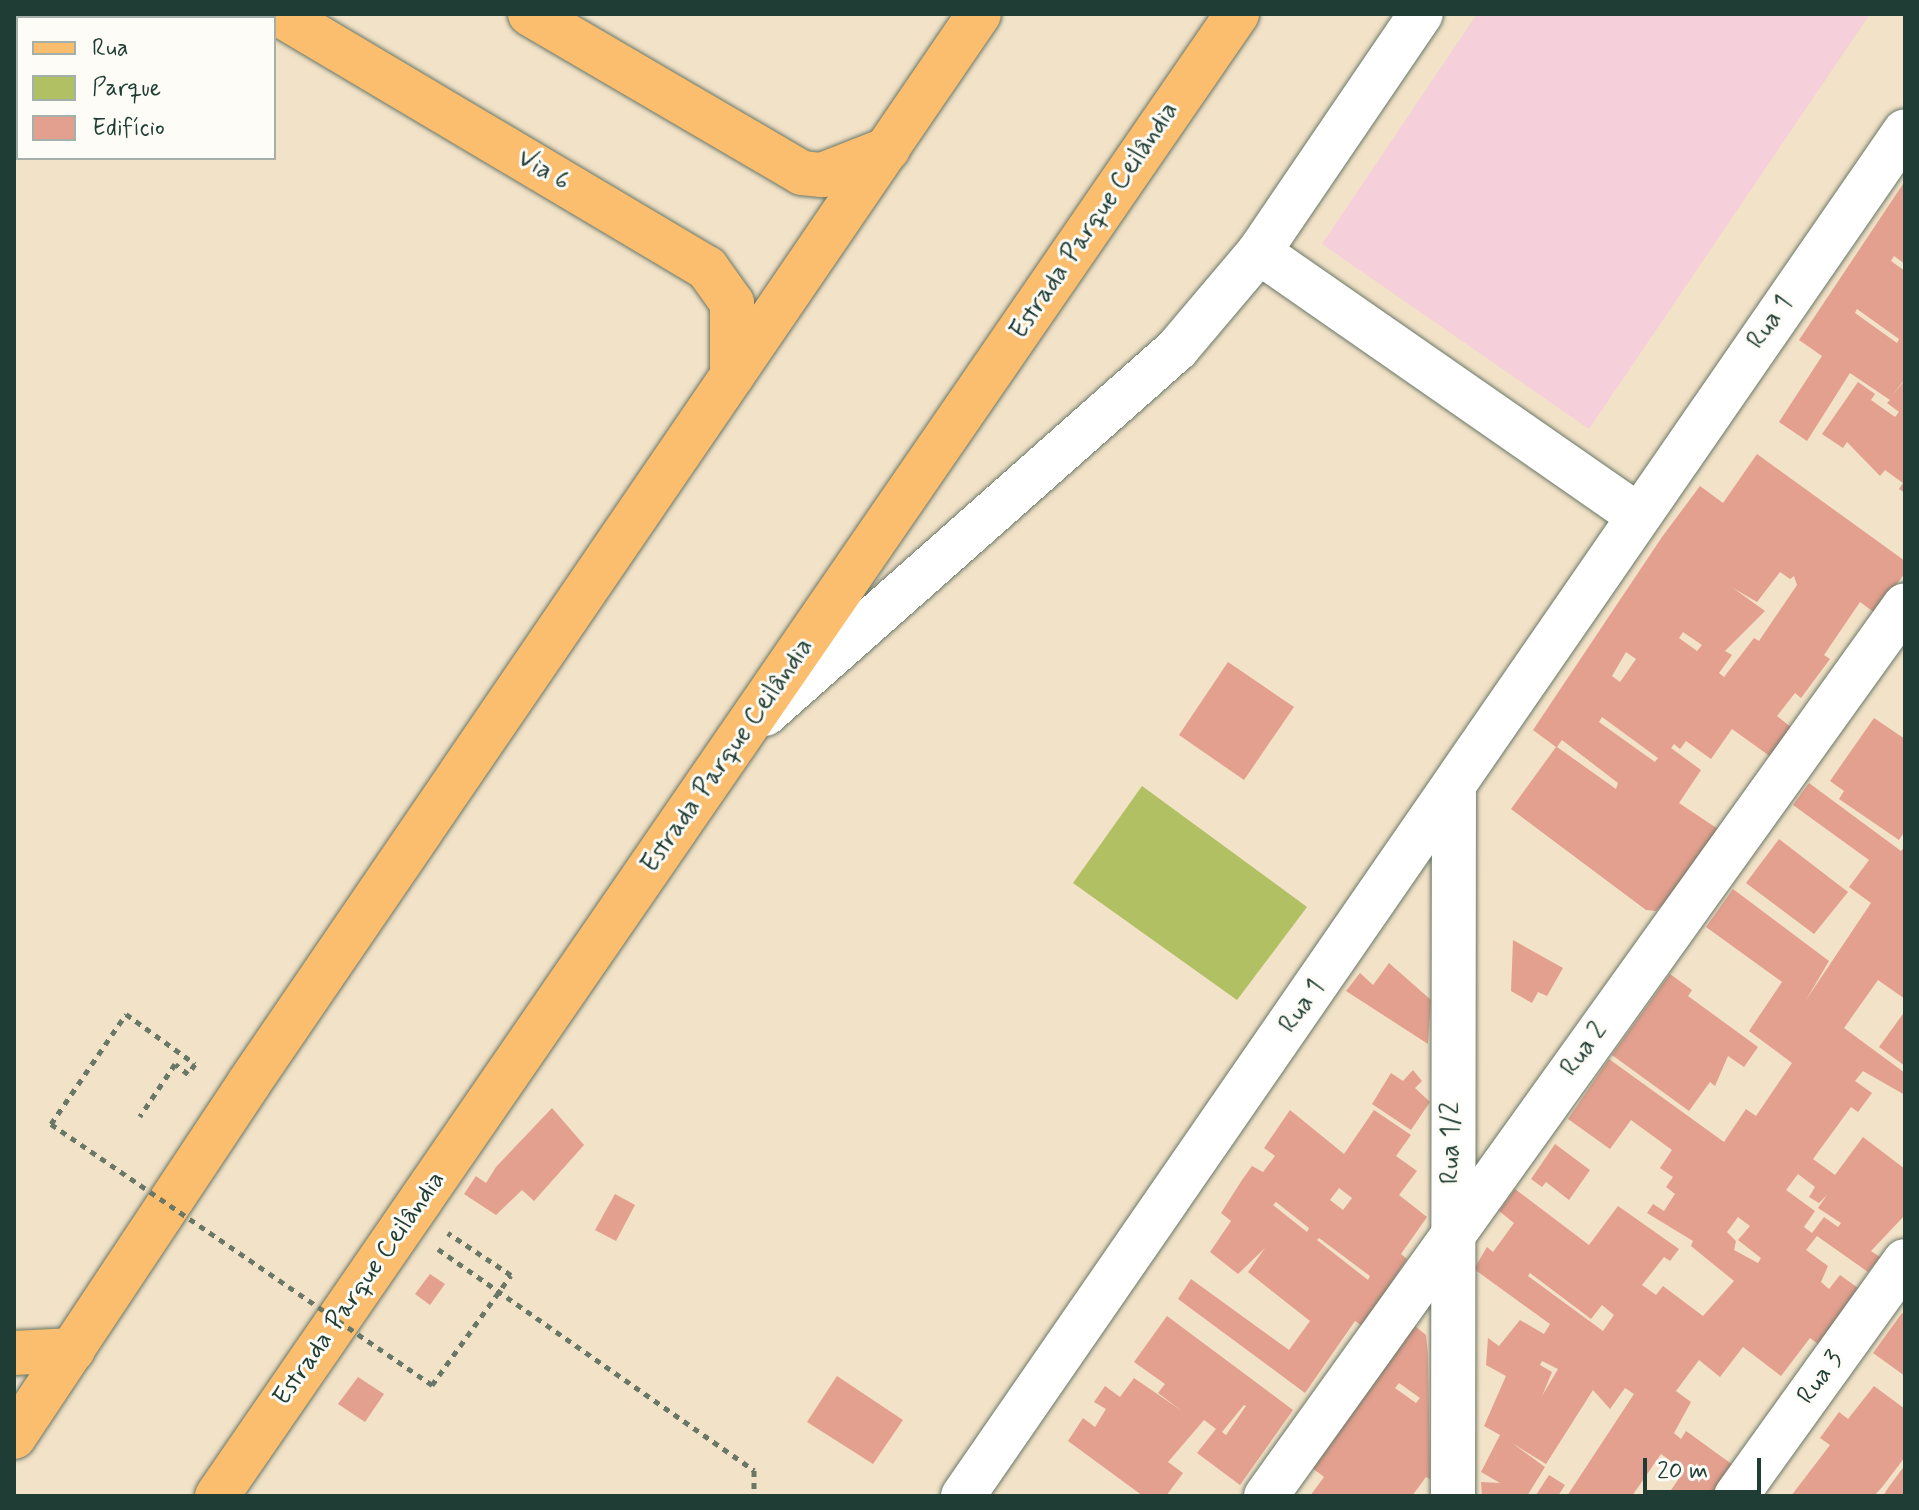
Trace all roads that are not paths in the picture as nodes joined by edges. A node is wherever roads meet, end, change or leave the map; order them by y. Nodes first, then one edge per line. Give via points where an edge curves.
1 (279, 14) edge
2 (530, 14) edge
3 (979, 14) edge
4 (1237, 14) edge
5 (1421, 14) edge
6 (1905, 131) edge
7 (888, 149) junction
8 (1259, 252) junction
9 (732, 376) junction
10 (1637, 515) junction
11 (1905, 605) edge
12 (745, 731) junction
13 (1454, 790) junction
14 (1452, 1237) junction
15 (1905, 1261) edge
16 (73, 1350) junction
17 (14, 1353) edge
18 (14, 1437) edge
19 (217, 1496) edge
20 (963, 1496) edge
21 (1266, 1496) edge
22 (1453, 1496) edge
23 (1736, 1496) edge

1 - 9 main road, Via 6 via 707,268 732,303
2 - 7 main road via 802,173 822,175
3 - 7 main road
4 - 12 main road, Estrada Parque Ceilândia
5 - 8 street
6 - 10 street, Rua 1
7 - 9 main road
8 - 10 street
8 - 12 street via 1177,349
9 - 16 main road
10 - 13 street, Rua 1
11 - 14 street, Rua 2
12 - 19 main road, Estrada Parque Ceilândia
13 - 14 street, Rua 1/2
13 - 20 street, Rua 1
14 - 21 street, Rua 2
14 - 22 street, Rua 1/2
15 - 23 street, Rua 3
16 - 17 main road
16 - 18 main road

